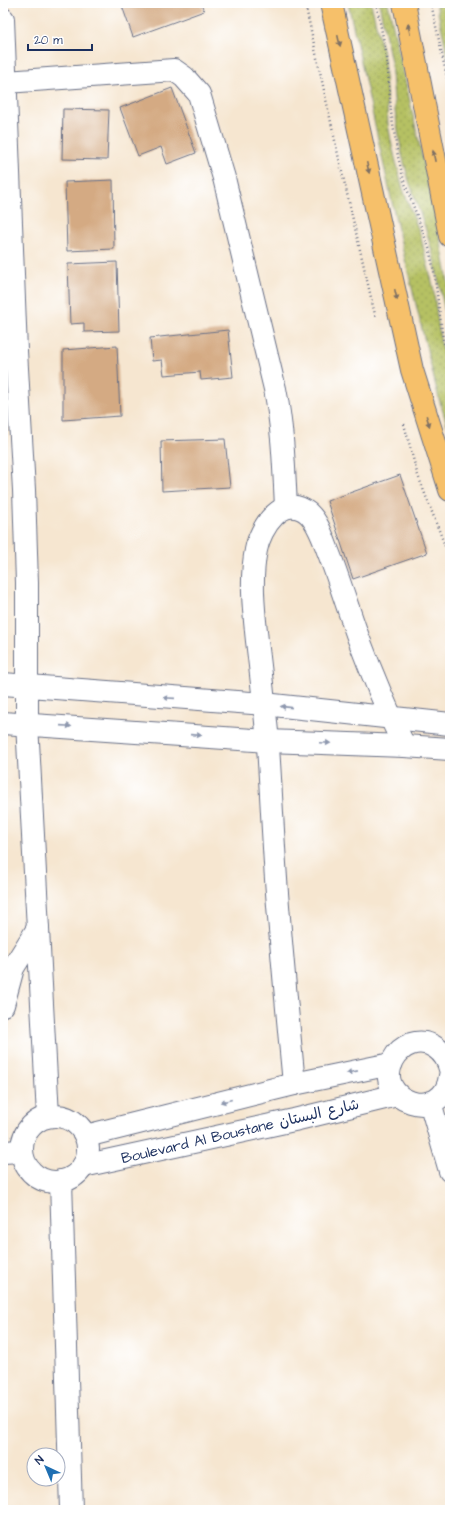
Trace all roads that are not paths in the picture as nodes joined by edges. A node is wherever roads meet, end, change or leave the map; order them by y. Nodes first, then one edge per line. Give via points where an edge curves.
1 (331, 3) edge
2 (404, 3) edge
3 (3, 32) edge
4 (6, 82) junction
5 (450, 236) edge
6 (10, 352) edge
7 (450, 490) edge
8 (286, 507) junction
9 (3, 684) edge
10 (26, 685) junction
11 (264, 704) junction
12 (391, 718) junction
13 (3, 723) edge
14 (27, 724) junction
15 (450, 724) edge
16 (267, 741) junction
17 (404, 746) junction
18 (450, 749) edge
19 (38, 928) junction
20 (3, 1005) edge
21 (442, 1044) edge
22 (391, 1064) junction
23 (450, 1077) edge
24 (294, 1084) junction
25 (397, 1094) junction
26 (430, 1102) junction
27 (48, 1116) junction
28 (86, 1136) junction
29 (446, 1139) edge
30 (13, 1151) edge
31 (83, 1166) junction
32 (450, 1171) edge
33 (61, 1181) junction
34 (71, 1510) edge

1 -> 7 main road via 412,370
5 -> 2 main road
3 - 4 street
4 - 6 street
4 - 8 street via 174,70 199,94 224,178 275,389 284,447
6 - 10 street via 24,498 27,583
8 - 11 street via 268,521 255,556 254,611
8 - 12 street via 296,507 309,514 322,535 359,639
9 - 10 street
11 -> 10 street
10 - 14 street
12 -> 11 street
11 - 16 street
12 - 15 street
12 - 17 street
13 - 14 street
14 -> 16 street
14 - 19 street
16 -> 17 street
16 - 24 street via 277,895
17 - 18 street
19 - 20 street via 13,968
19 - 27 street
21 - 22 street via 413,1044 403,1048
21 - 23 street
22 -> 24 street, Boulevard Al Boustane شارع البستان
22 - 25 street via 389,1075
23 - 26 street via 445,1091 439,1098
24 -> 28 street, Boulevard Al Boustane شارع البستان
25 - 26 street via 412,1103
25 - 31 street, Boulevard Al Boustane شارع البستان via 294,1120
26 - 29 street
27 - 28 street via 66,1118 74,1122
27 - 30 street via 32,1126 23,1142
28 - 31 street via 87,1156
29 - 32 street
30 - 33 street via 24,1159 38,1177
31 - 33 street via 78,1173
33 - 34 street

